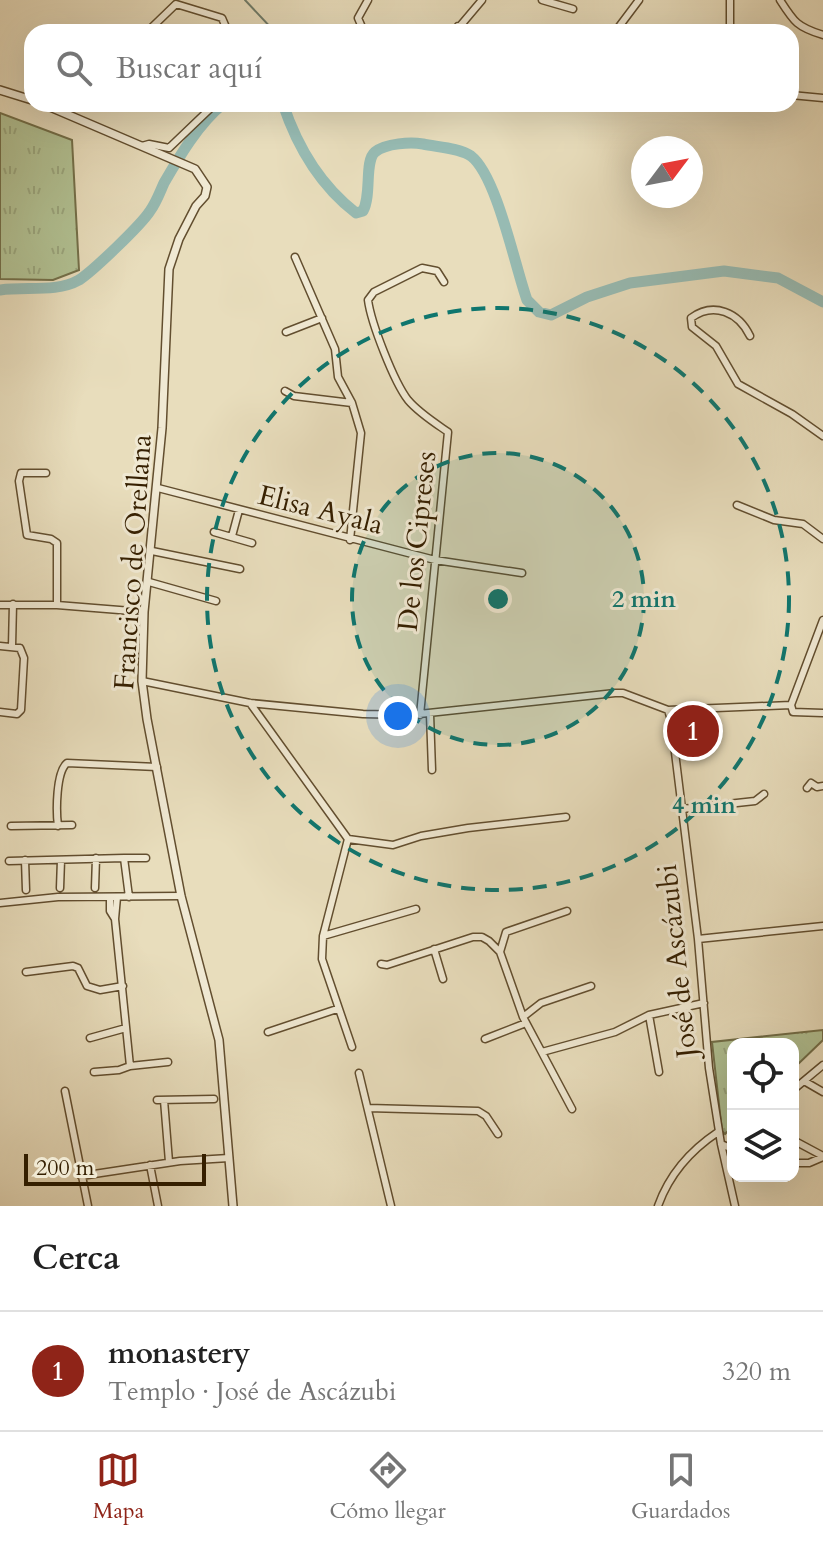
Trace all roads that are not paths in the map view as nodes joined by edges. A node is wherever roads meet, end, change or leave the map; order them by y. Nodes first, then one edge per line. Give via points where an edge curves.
1 (368, 0) edge
2 (482, 0) edge
3 (542, 0) edge
4 (639, 0) edge
5 (730, 0) edge
6 (780, 0) edge
7 (573, 9) dead end
8 (155, 24) edge
9 (225, 24) edge
10 (361, 24) edge
11 (461, 24) edge
12 (621, 24) edge
13 (730, 24) edge
14 (796, 24) edge
15 (799, 26) edge
16 (822, 33) edge
17 (0, 90) edge
18 (799, 96) edge
19 (24, 98) edge
20 (823, 98) edge
21 (62, 112) edge
22 (207, 112) edge
23 (142, 146) junction
24 (295, 257) dead end
25 (444, 282) dead end
26 (322, 318) junction
27 (286, 332) dead end
28 (750, 336) dead end
29 (285, 391) dead end
30 (352, 403) junction
31 (823, 436) edge
32 (46, 473) dead end
33 (158, 488) junction
34 (737, 505) dead end
35 (239, 510) junction
36 (214, 532) dead end
37 (232, 536) junction
38 (823, 539) edge
39 (350, 540) junction
40 (252, 543) dead end
41 (152, 551) junction
42 (435, 560) junction
43 (240, 569) dead end
44 (522, 573) dead end
45 (149, 582) junction
46 (216, 601) dead end
47 (13, 604) junction
48 (0, 605) edge
49 (57, 605) junction
50 (144, 612) junction
51 (823, 620) edge
52 (0, 646) edge
53 (12, 646) junction
54 (142, 681) junction
55 (250, 703) junction
56 (791, 705) junction
57 (668, 710) junction
58 (0, 712) edge
59 (823, 713) edge
60 (430, 714) junction
61 (420, 715) junction
62 (157, 767) junction
63 (432, 770) dead end
64 (764, 794) dead end
65 (682, 809) junction
66 (566, 817) dead end
67 (72, 825) dead end
68 (11, 826) dead end
69 (58, 826) junction
70 (348, 839) junction
71 (96, 858) junction
72 (124, 858) junction
73 (146, 858) dead end
74 (25, 860) junction
75 (61, 860) junction
76 (9, 861) dead end
77 (60, 888) dead end
78 (95, 888) dead end
79 (26, 890) dead end
80 (181, 896) junction
81 (114, 897) junction
82 (129, 897) junction
83 (0, 903) edge
84 (416, 909) dead end
85 (567, 911) dead end
86 (823, 926) edge
87 (323, 936) junction
88 (698, 939) junction
89 (434, 949) junction
90 (500, 952) junction
91 (381, 964) dead end
92 (26, 972) dead end
93 (443, 979) dead end
94 (123, 986) junction
95 (591, 986) dead end
96 (704, 1003) junction
97 (337, 1009) junction
98 (649, 1015) junction
99 (524, 1020) junction
100 (126, 1028) junction
101 (268, 1032) dead end
102 (90, 1038) dead end
103 (485, 1039) dead end
104 (352, 1047) dead end
105 (542, 1052) junction
106 (168, 1062) dead end
107 (823, 1065) edge
108 (130, 1066) junction
109 (94, 1072) dead end
110 (659, 1072) dead end
111 (359, 1073) dead end
112 (804, 1081) junction
113 (799, 1085) edge
114 (65, 1091) dead end
115 (823, 1092) edge
116 (214, 1099) dead end
117 (368, 1108) junction
118 (572, 1109) dead end
119 (718, 1132) junction
120 (498, 1134) dead end
121 (799, 1143) edge
122 (721, 1144) junction
123 (727, 1147) edge
124 (823, 1156) edge
125 (229, 1158) junction
126 (169, 1162) junction
127 (799, 1164) edge
128 (150, 1165) junction
129 (81, 1176) junction
130 (88, 1206) edge
131 (158, 1206) edge
132 (233, 1206) edge
133 (391, 1206) edge
134 (658, 1206) edge
135 (735, 1206) edge

1 - 10 street via 358,18
2 - 11 street
3 - 7 street
4 - 12 street
5 - 13 street
6 - 14 street
8 - 9 street via 176,4 222,18
15 - 16 street
17 - 19 street
18 - 20 street
21 - 23 street
22 - 23 street via 169,148
23 - 33 street, Francisco de Orellana via 190,167 202,176 207,192 179,239 169,269
24 - 26 street
25 - 42 street, De los Cipreses via 437,271 422,268 368,300 403,393 448,432
26 - 27 street
26 - 30 street via 335,349 338,377
28 - 31 street via 742,321 727,311 691,318 692,327 716,346 738,384
29 - 30 street
30 - 39 street via 361,433
32 - 49 street via 21,473 19,481 27,535 57,543
33 - 35 street, Elisa Ayala
33 - 41 street, Francisco de Orellana
34 - 38 street via 774,520 803,524
35 - 37 street
35 - 39 street, Elisa Ayala
36 - 37 street
37 - 40 street
39 - 42 street, Elisa Ayala
41 - 43 street
41 - 45 street, Francisco de Orellana
42 - 44 street, Elisa Ayala
42 - 61 street, De los Cipreses
45 - 46 street
45 - 50 street, Francisco de Orellana
47 - 48 street
47 - 49 street
47 - 53 street
49 - 50 street
50 - 54 street, Francisco de Orellana
51 - 56 street
52 - 53 street
53 - 58 street via 24,654 21,710
54 - 55 street
54 - 62 street, Francisco de Orellana
55 - 61 street
55 - 70 street
56 - 57 street
56 - 59 street via 798,714
57 - 60 street via 615,693
57 - 65 street, José de Ascázubi
60 - 61 street
60 - 63 street
62 - 69 street via 67,763 61,772
62 - 80 street, Francisco de Orellana
64 - 65 street via 755,801
65 - 88 street, José de Ascázubi
66 - 70 street via 468,828 393,845
67 - 69 street
68 - 69 street
70 - 87 street
71 - 72 street
71 - 75 street
71 - 78 street
72 - 73 street
72 - 82 street
74 - 75 street
74 - 76 street
74 - 79 street
75 - 77 street
80 - 82 street
80 - 125 street, Francisco de Orellana via 219,1040
81 - 82 street
81 - 83 street
81 - 94 street
84 - 87 street
85 - 90 street via 506,932
86 - 88 street
87 - 97 street via 322,959
88 - 96 street, José de Ascázubi
89 - 90 street via 482,937
89 - 91 street
89 - 93 street
90 - 99 street
92 - 94 street via 73,966 92,988
94 - 100 street
95 - 99 street via 541,1003
96 - 98 street
96 - 119 street, José de Ascázubi
97 - 101 street
97 - 104 street
98 - 105 street via 615,1032
98 - 110 street
99 - 103 street
99 - 105 street
100 - 102 street
100 - 108 street
105 - 118 street
106 - 108 street
107 - 112 street
108 - 109 street
111 - 117 street
112 - 113 street
112 - 115 street
114 - 129 street
116 - 126 street via 161,1100
117 - 120 street via 478,1111
117 - 133 street
119 - 122 street, José de Ascázubi
119 - 134 street via 675,1172
121 - 124 street
122 - 123 street
122 - 135 street, José de Ascázubi
124 - 127 street
125 - 126 street
125 - 132 street, Francisco de Orellana
126 - 128 street
128 - 129 street
128 - 131 street
129 - 130 street

